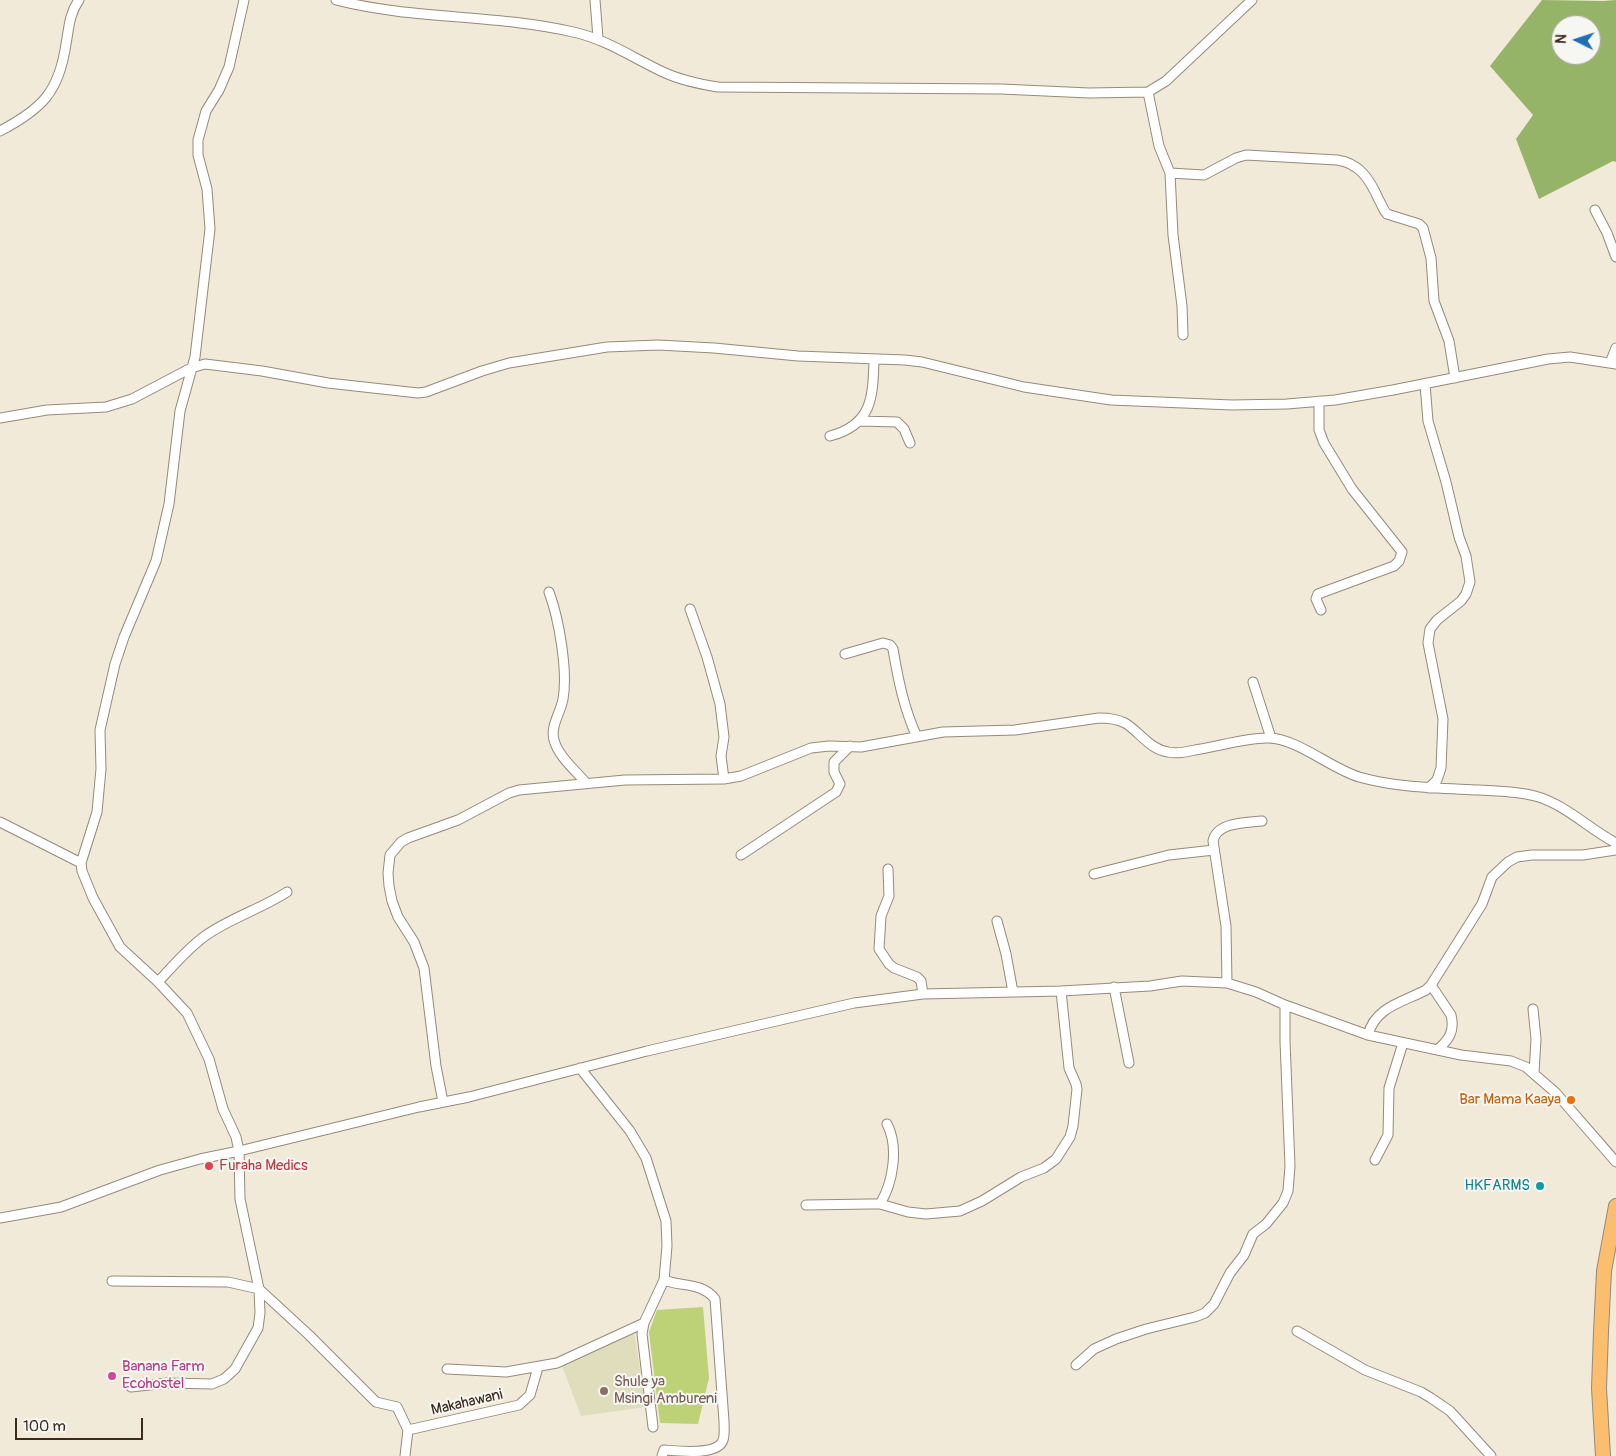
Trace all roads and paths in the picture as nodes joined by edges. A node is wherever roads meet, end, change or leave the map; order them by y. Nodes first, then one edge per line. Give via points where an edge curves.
1 (79, 0) edge
2 (244, 0) edge
3 (336, 0) edge
4 (595, 0) edge
5 (1252, 0) edge
6 (598, 38) junction
7 (1148, 92) junction
8 (0, 131) edge
9 (1170, 173) junction
10 (1595, 210) dead end
11 (1616, 258) edge
12 (1183, 335) dead end
13 (1616, 348) edge
14 (874, 359) junction
15 (1613, 363) edge
16 (191, 368) junction
17 (1455, 378) junction
18 (1426, 384) junction
19 (1319, 401) junction
20 (0, 418) edge
21 (860, 421) junction
22 (830, 436) dead end
23 (910, 442) dead end
24 (549, 592) dead end
25 (690, 609) dead end
26 (1321, 610) dead end
27 (844, 654) dead end
28 (1253, 682) dead end
29 (916, 737) junction
30 (1271, 738) junction
31 (850, 746) junction
32 (724, 779) junction
33 (586, 783) junction
34 (1430, 788) junction
35 (1262, 821) dead end
36 (0, 822) edge
37 (1616, 843) edge
38 (1214, 850) junction
39 (1616, 850) edge
40 (741, 855) dead end
41 (81, 863) junction
42 (888, 869) dead end
43 (1094, 874) dead end
44 (287, 892) dead end
45 (997, 921) dead end
46 (158, 982) junction
47 (1228, 983) junction
48 (1431, 985) junction
49 (1114, 987) junction
50 (1062, 991) junction
51 (1013, 992) junction
52 (923, 994) junction
53 (1284, 1005) junction
54 (1533, 1009) dead end
55 (1368, 1035) junction
56 (1403, 1042) junction
57 (1438, 1050) junction
58 (1129, 1063) dead end
59 (580, 1068) junction
60 (1534, 1073) junction
61 (443, 1102) junction
62 (887, 1124) dead end
63 (238, 1152) junction
64 (1374, 1160) dead end
65 (1616, 1162) edge
66 (880, 1204) junction
67 (806, 1206) dead end
68 (1616, 1206) edge
69 (0, 1218) edge
70 (664, 1280) junction
71 (112, 1281) dead end
72 (259, 1289) junction
73 (644, 1323) junction
74 (1297, 1331) dead end
75 (1076, 1365) dead end
76 (447, 1369) dead end
77 (537, 1371) dead end
78 (131, 1387) dead end
79 (653, 1427) dead end
80 (408, 1430) junction
81 (405, 1456) edge
82 (662, 1456) edge
83 (1491, 1456) edge
84 (1603, 1456) edge

1 - 8 street via 72,9 58,78 35,110
2 - 16 street via 229,67 206,111 198,140 210,229 198,339
3 - 6 street via 390,10 542,26
4 - 6 street
5 - 7 street via 1166,81
6 - 7 street via 665,73 692,83 718,87
7 - 9 street via 1160,146
9 - 12 street
9 - 17 street via 1204,175 1246,155 1337,160 1355,165 1371,183 1387,214 1420,224 1423,228 1431,258 1434,301 1449,341
10 - 11 street
13 - 15 street
14 - 16 street via 658,345 607,347 509,363 418,393 215,365
14 - 19 street via 922,362 1024,387 1111,400 1232,405
14 - 21 street via 871,395
15 - 17 street via 1570,357 1548,359
16 - 20 street via 143,394 106,408 47,410
16 - 41 street via 180,411 170,504 160,550 124,637 102,716 96,812
17 - 18 street
18 - 19 street
18 - 34 street via 1428,421 1466,556 1470,582 1461,601 1430,629 1428,643 1444,718 1439,774
19 - 26 street via 1319,430 1324,443 1352,489 1402,552 1394,566 1318,594 1316,599
21 - 22 street
21 - 23 street via 897,422
24 - 33 street via 556,610 564,664 563,699 553,736 560,753
25 - 32 street via 720,704
27 - 29 street via 890,644
28 - 30 street
29 - 30 street via 956,731 1015,730 1112,718 1126,724 1150,745 1168,752
29 - 31 street
30 - 34 street via 1360,777
31 - 32 street via 811,748 740,776
31 - 40 street via 834,762 834,772 840,784 836,792
32 - 33 street
33 - 61 street via 510,793 458,820 408,838 390,855 388,873 392,901 424,968
34 - 37 street via 1525,793 1564,810
35 - 38 street via 1219,830 1214,835
36 - 41 street
38 - 43 street via 1169,855
38 - 47 street via 1226,926
39 - 48 street via 1584,855 1517,857 1508,862 1492,877 1482,904
41 - 46 street via 93,898 115,939 134,962
42 - 52 street via 889,896 881,916 879,949 894,968 921,981
44 - 46 street via 206,936
45 - 51 street
46 - 63 street via 191,1020 209,1059 223,1109 236,1137
47 - 49 street via 1182,981
47 - 53 street
48 - 55 street via 1379,1014
48 - 57 street via 1452,1020 1451,1036
49 - 50 street
49 - 58 street
50 - 51 street
50 - 66 street via 1069,1068 1077,1089 1070,1137 1056,1159 960,1212 926,1214
51 - 52 street
52 - 59 street via 854,1003
53 - 55 street
53 - 75 street via 1290,1166 1288,1191 1283,1203 1253,1234 1244,1255 1205,1313 1116,1339 1094,1350
54 - 60 street via 1536,1039
55 - 56 street
56 - 57 street
56 - 64 street via 1389,1088 1388,1135
57 - 60 street via 1511,1061
59 - 61 street
59 - 70 street via 630,1131 650,1167 666,1227 668,1246
60 - 65 street
61 - 63 street
62 - 66 street via 894,1154
63 - 69 street via 160,1170 61,1207
63 - 72 street via 240,1199
66 - 67 street
68 - 84 highway via 1604,1271 1599,1388
70 - 73 street
70 - 82 street via 700,1287 715,1299 724,1420 723,1441 718,1448 709,1452 664,1450
71 - 72 street via 228,1282
72 - 78 street via 258,1328 234,1369 224,1379 212,1384 167,1383
72 - 80 street via 376,1402 398,1407
73 - 76 street via 557,1363 506,1372
73 - 79 street via 642,1341
74 - 83 street via 1365,1370 1431,1398 1459,1420
77 - 80 street, Makahawani via 530,1395 520,1405
80 - 81 street

